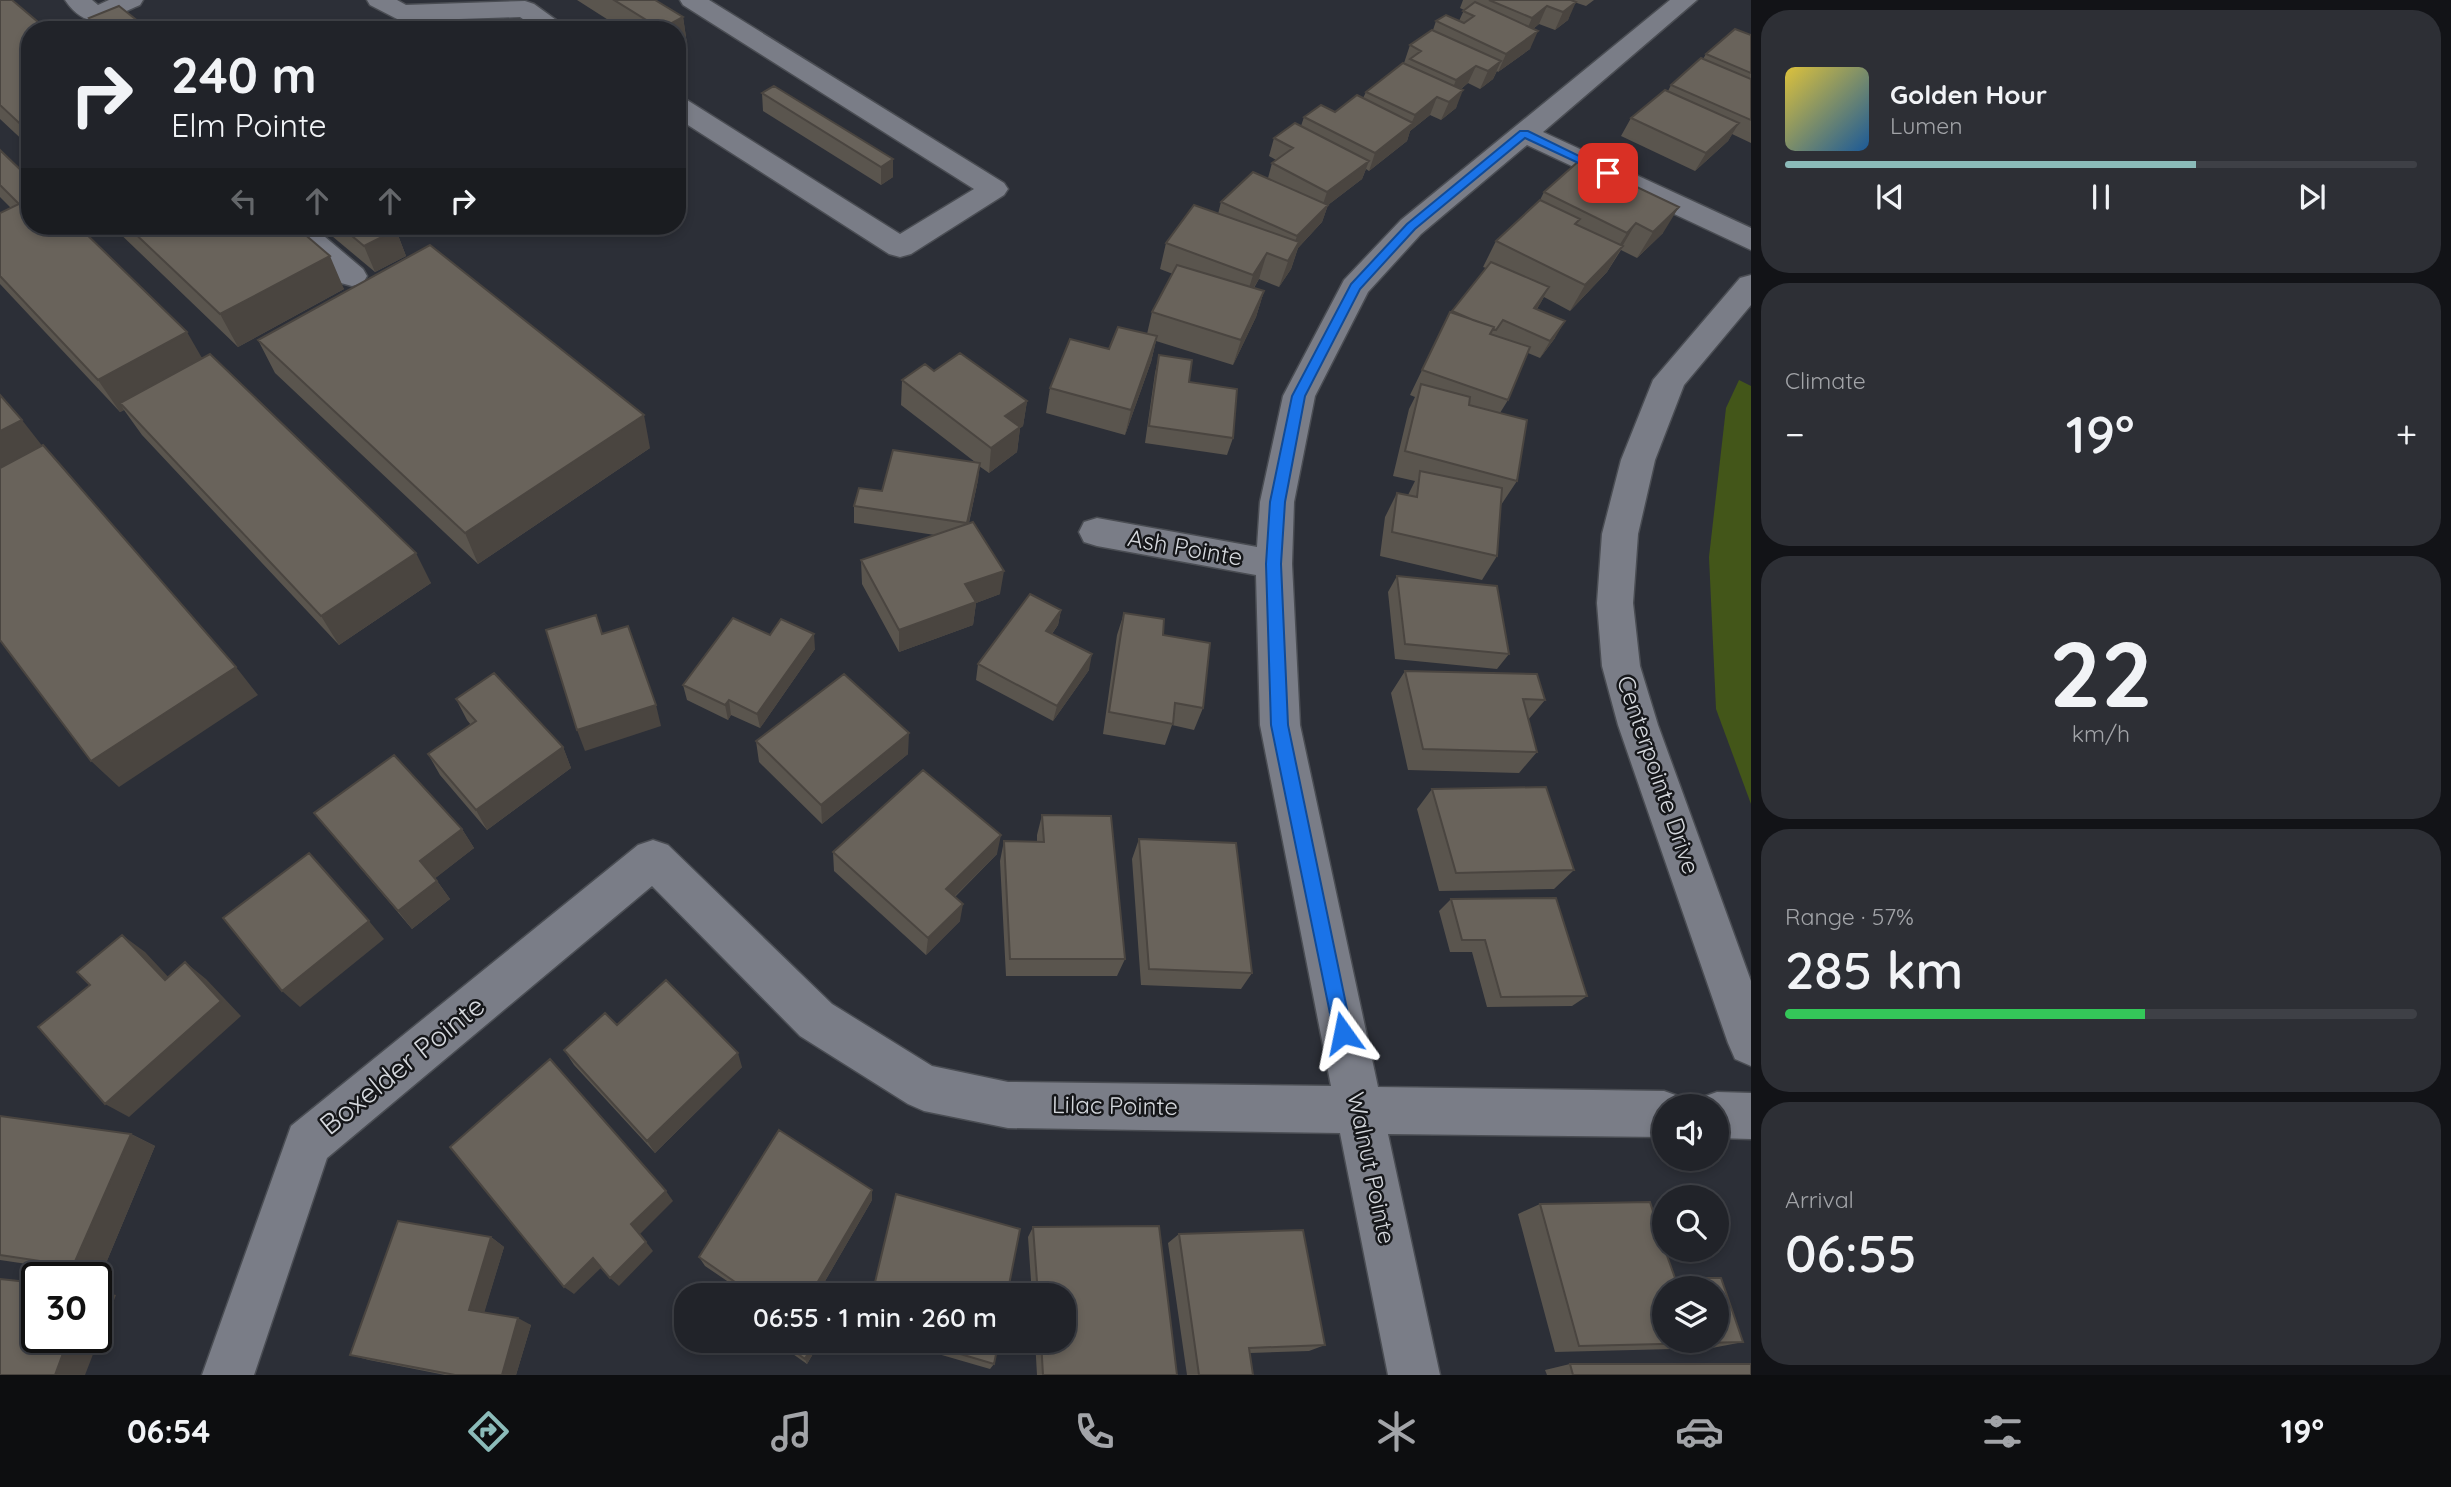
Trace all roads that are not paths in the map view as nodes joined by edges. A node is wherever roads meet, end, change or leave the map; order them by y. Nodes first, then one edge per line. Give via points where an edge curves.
1 (131, 0) edge
2 (379, 0) edge
3 (692, 0) edge
4 (1685, 0) edge
5 (87, 15) edge
6 (543, 21) edge
7 (686, 112) edge
8 (1524, 133) junction
9 (304, 235) edge
10 (1751, 240) edge
11 (352, 276) dead end
12 (1751, 285) edge
13 (1097, 532) dead end
14 (1274, 564) junction
15 (653, 859) joint
16 (1751, 1043) edge
17 (1359, 1110) junction
18 (1652, 1114) edge
19 (1729, 1115) edge
20 (1751, 1116) edge
21 (228, 1375) edge
22 (1414, 1375) edge

1 - 5 street
2 - 6 street via 401,13 525,9
3 - 7 street via 994,189 900,247
4 - 8 street, Walnut Pointe
8 - 10 street
8 - 14 street, Walnut Pointe via 1411,226 1355,287 1298,396 1277,502
9 - 11 street
12 - 16 street, Centerpointe Drive via 1669,380 1638,460 1620,534 1615,603 1621,666 1638,725
13 - 14 street, Ash Pointe
14 - 17 street, Walnut Pointe via 1280,725
15 - 17 street, Lilac Pointe via 816,1020 924,1088 1008,1105
15 - 21 street, Boxelder Pointe via 308,1143
17 - 18 street, Lilac Pointe
17 - 22 street, Walnut Pointe
19 - 20 street

